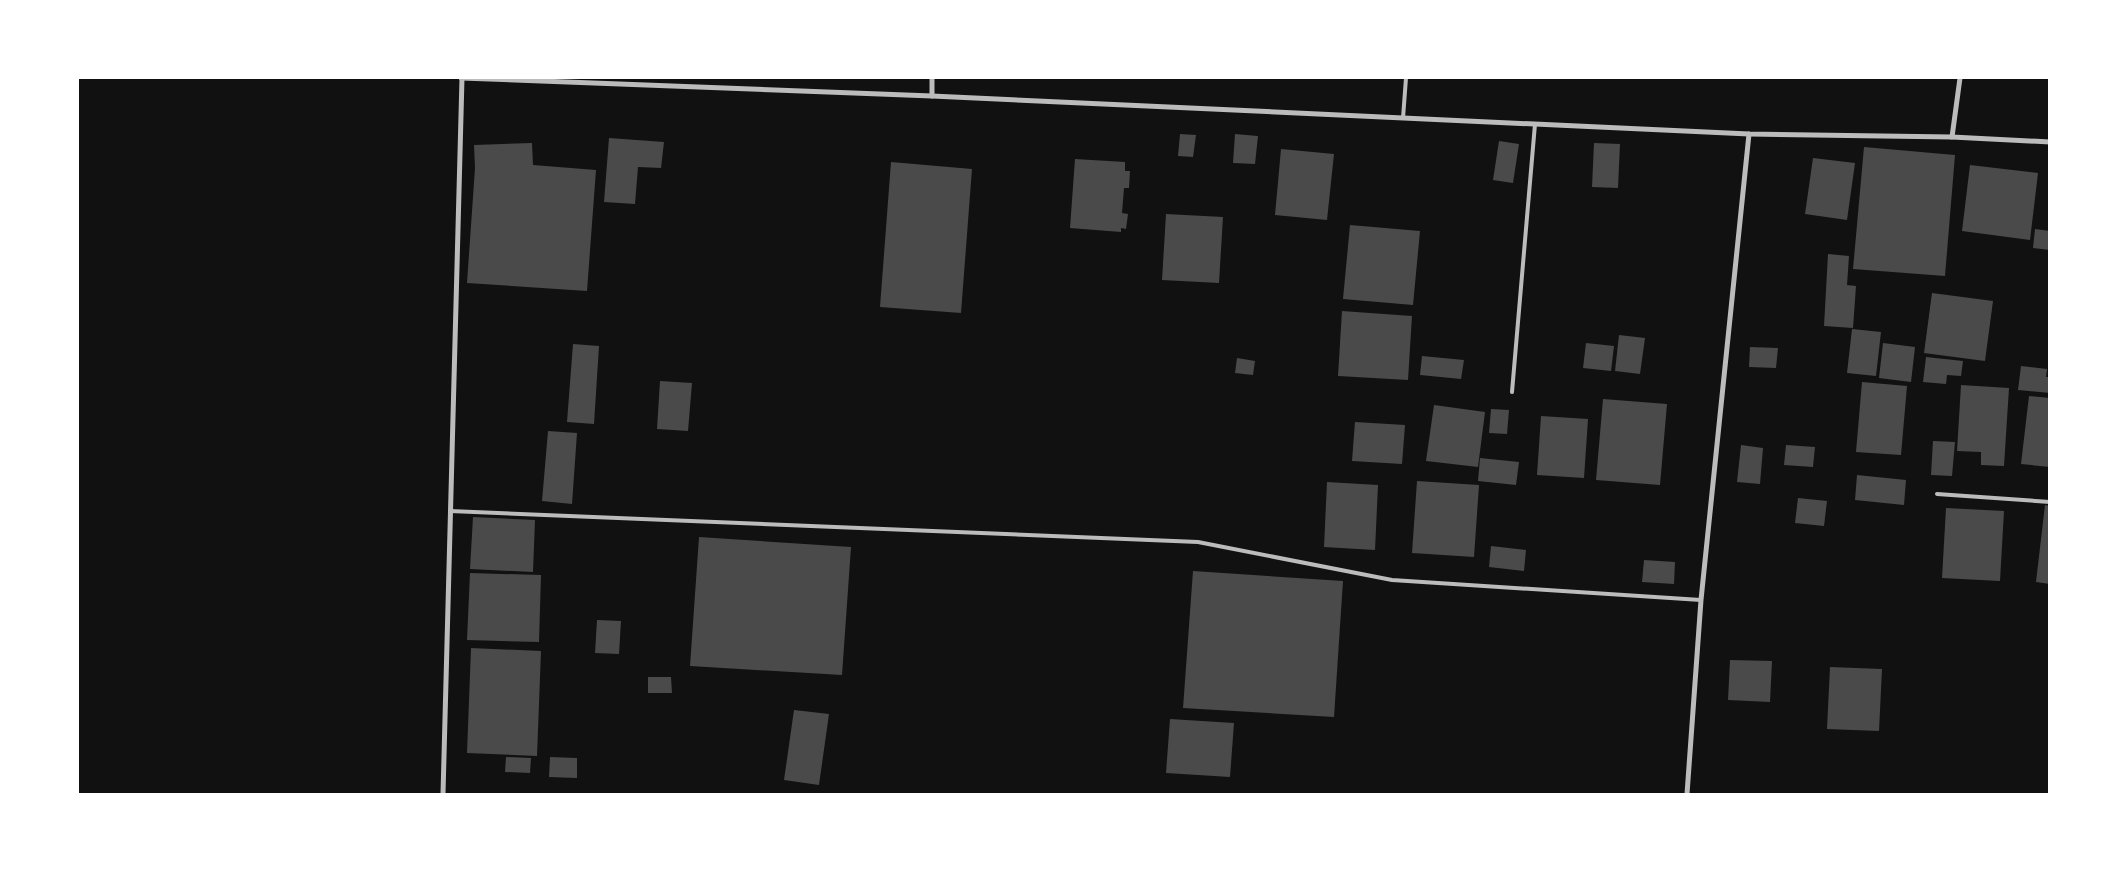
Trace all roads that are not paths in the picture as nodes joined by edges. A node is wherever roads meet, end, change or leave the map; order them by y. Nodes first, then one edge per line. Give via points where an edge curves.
1 (461, 78) edge
2 (932, 78) edge
3 (1406, 78) edge
4 (1960, 78) edge
5 (932, 96) junction
6 (1403, 118) junction
7 (1536, 124) junction
8 (1749, 134) junction
9 (1952, 137) junction
10 (2050, 142) edge
11 (1512, 392) dead end
12 (1937, 494) dead end
13 (2050, 502) edge
14 (450, 511) junction
15 (1701, 600) junction
16 (443, 794) edge
17 (1687, 794) edge

1 - 5 street
1 - 14 street
2 - 5 street
3 - 6 lane
4 - 9 street
5 - 6 street
6 - 7 street
7 - 8 street
7 - 11 lane
8 - 9 street
8 - 15 street
9 - 10 street
12 - 13 lane
14 - 15 lane via 1198,542 1392,580
14 - 16 street
15 - 17 street

